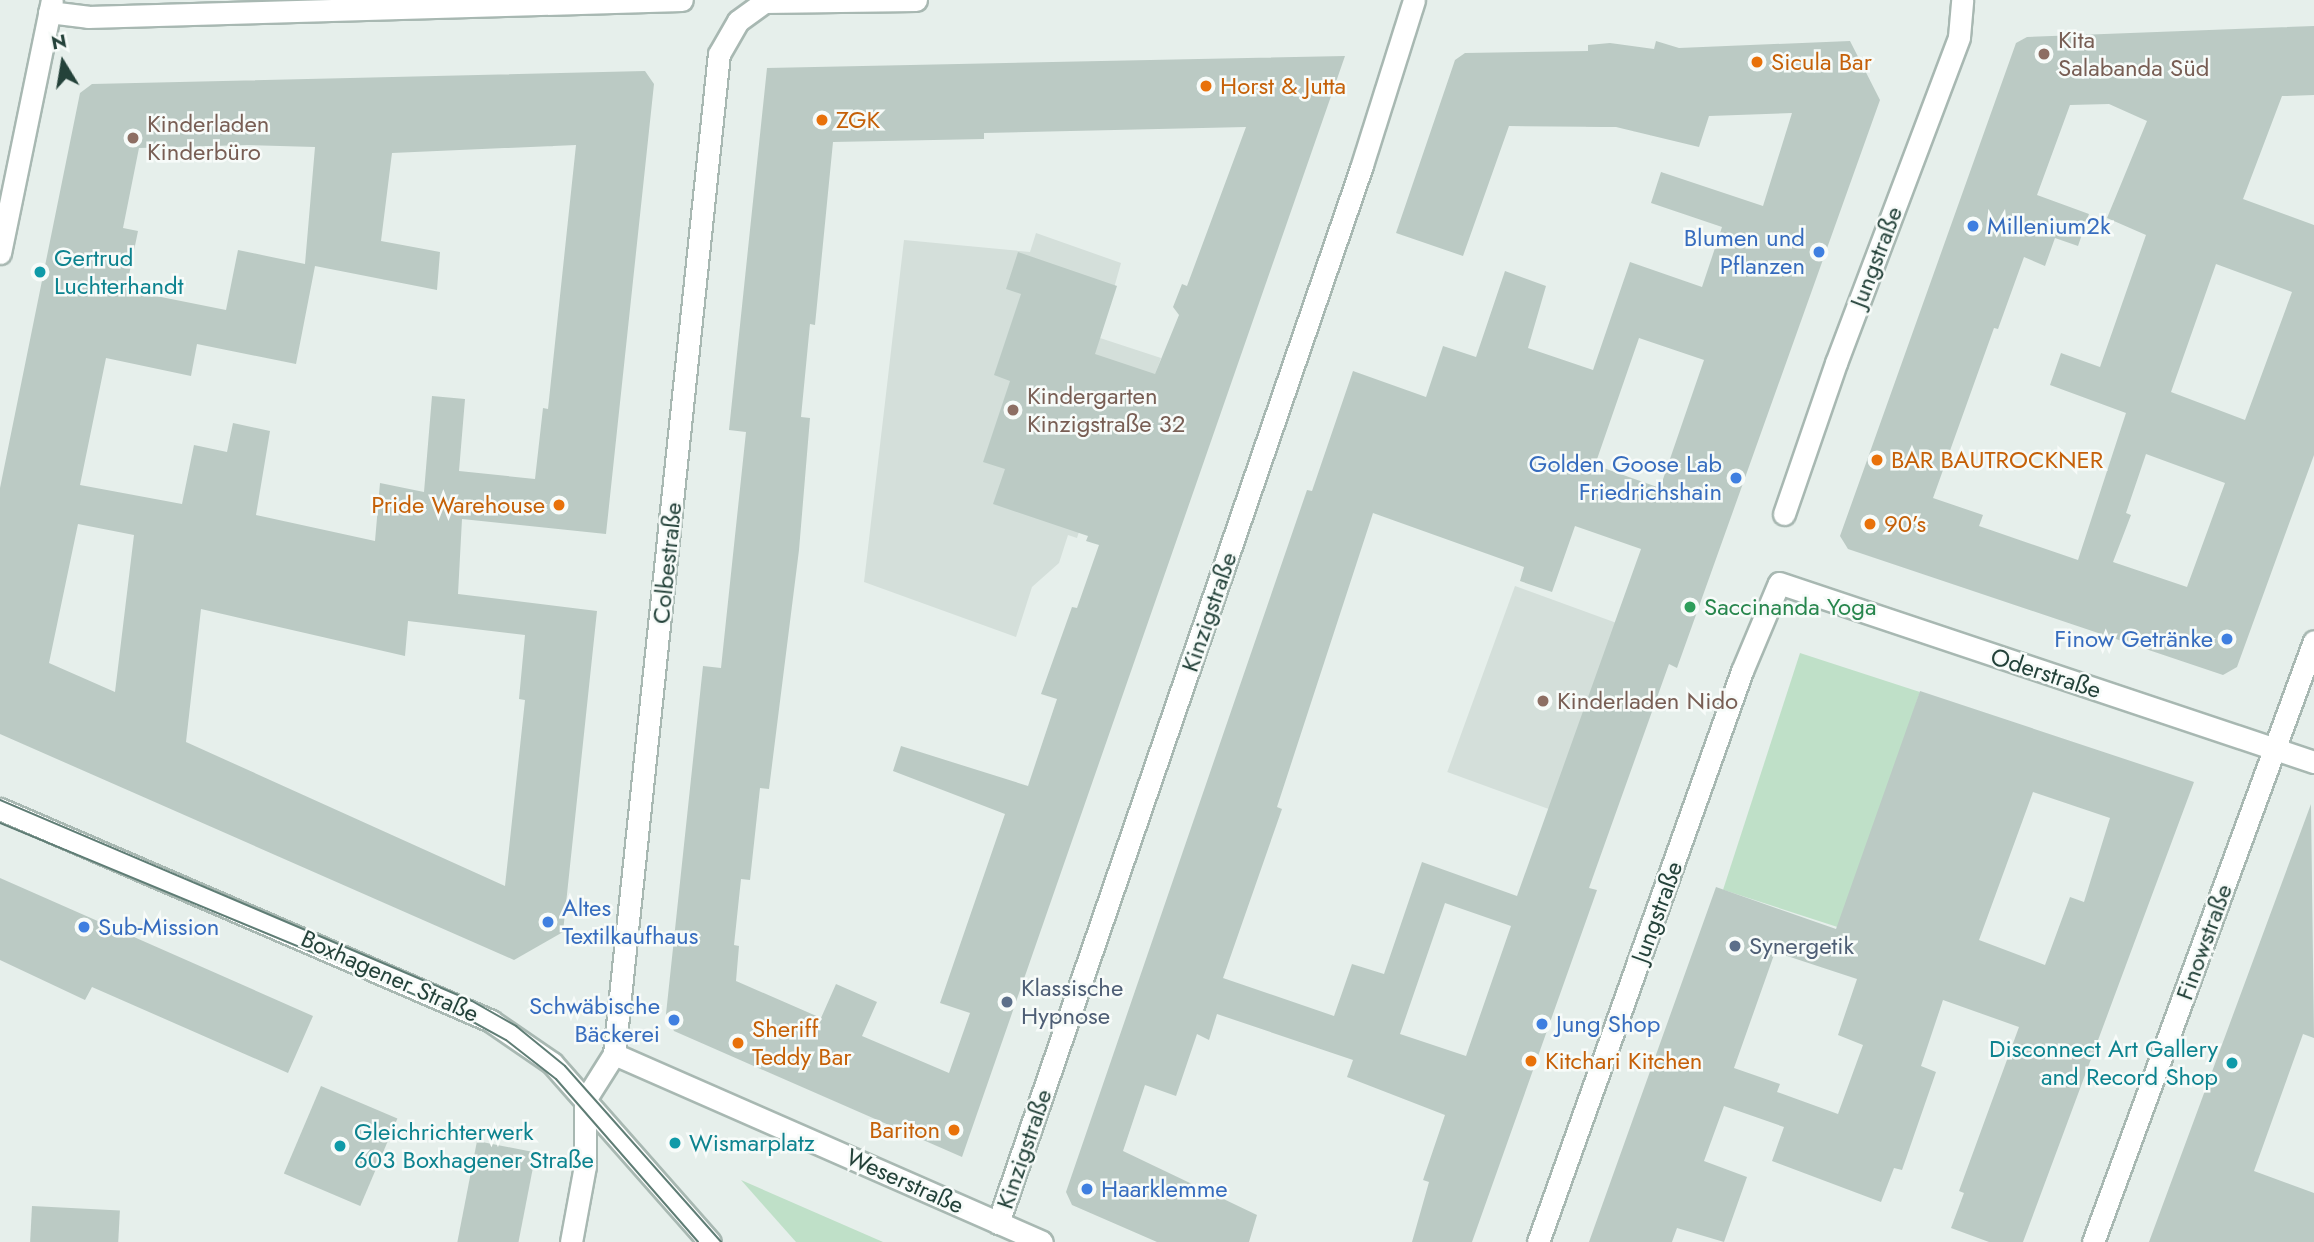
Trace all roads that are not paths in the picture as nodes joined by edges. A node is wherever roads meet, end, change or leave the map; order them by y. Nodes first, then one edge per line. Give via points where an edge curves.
1 (682, 0) edge
2 (916, 0) edge
3 (1414, 0) edge
4 (1962, 0) edge
5 (50, 6) edge
6 (0, 253) edge
7 (1784, 514) dead end
8 (1779, 583) joint
9 (2314, 641) edge
10 (2275, 748) junction
11 (2314, 762) edge
12 (0, 810) edge
13 (614, 1054) junction
14 (586, 1100) junction
15 (998, 1223) junction
16 (571, 1242) edge
17 (710, 1242) edge
18 (1042, 1242) edge
19 (1538, 1242) edge
20 (2093, 1242) edge

1 - 5 street via 88,17
2 - 13 street, Colbestraße via 764,2 737,22 719,54
3 - 15 street, Kinzigstraße via 1399,55
4 - 7 street, Jungstraße via 1959,37
5 - 6 street
8 - 10 street, Oderstraße
8 - 19 street, Jungstraße via 1742,671
9 - 10 street, Finowstraße
10 - 11 street, Oderstraße
10 - 20 street, Finowstraße
12 - 14 street, Boxhagener Straße via 456,1003 527,1042
13 - 14 street, Colbestraße
13 - 15 street, Weserstraße
14 - 16 street via 585,1166
14 - 17 street, Boxhagener Straße
15 - 18 street, Weserstraße

